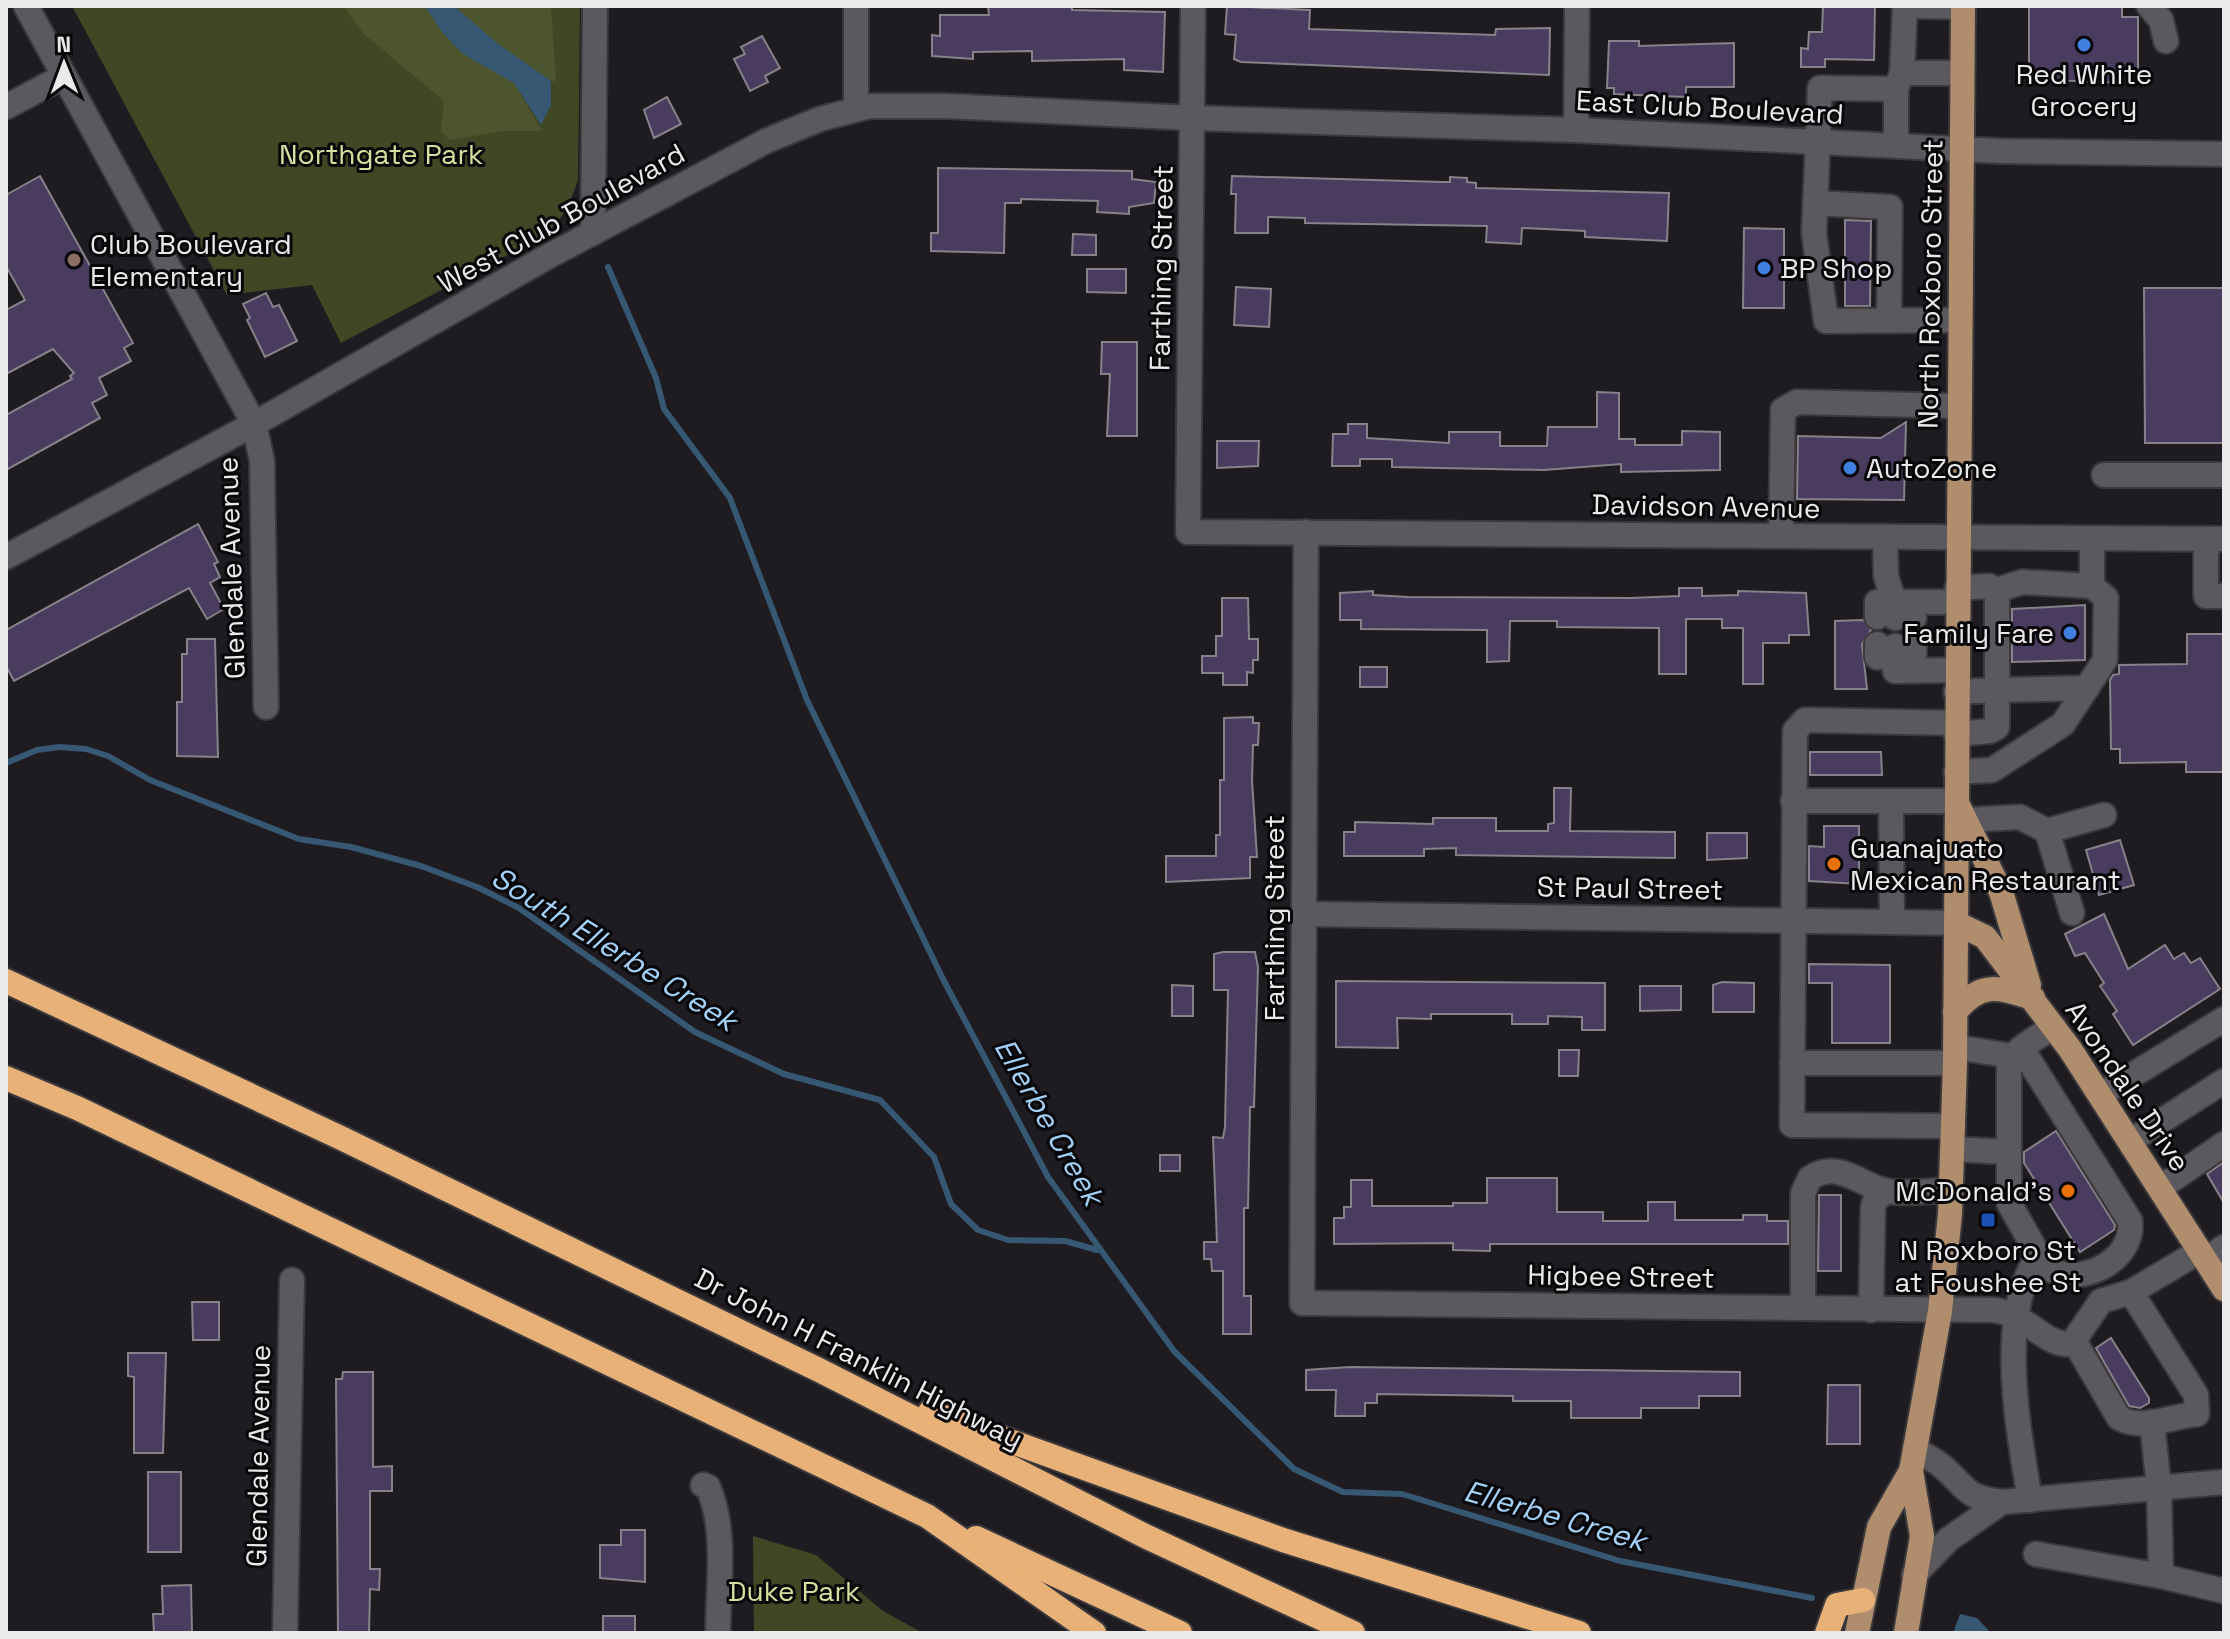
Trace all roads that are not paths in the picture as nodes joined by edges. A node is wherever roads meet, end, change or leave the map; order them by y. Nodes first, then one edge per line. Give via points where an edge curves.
1 (26, 6) edge
2 (595, 6) edge
3 (856, 6) edge
4 (1193, 6) edge
5 (1577, 6) edge
6 (1905, 6) edge
7 (1919, 6) edge
8 (1963, 6) edge
9 (2149, 6) edge
10 (2166, 41) dead end
11 (1962, 73) junction
12 (64, 76) junction
13 (1899, 81) junction
14 (6, 107) edge
15 (856, 109) junction
16 (1193, 118) junction
17 (1576, 130) junction
18 (1817, 141) junction
19 (1896, 145) junction
20 (1961, 149) junction
21 (2224, 154) edge
22 (1815, 203) junction
23 (593, 233) junction
24 (1889, 320) junction
25 (1959, 320) junction
26 (1958, 406) junction
27 (254, 424) junction
28 (2104, 475) dead end
29 (2224, 475) edge
30 (1188, 532) joint
31 (1306, 532) junction
32 (1781, 536) junction
33 (1885, 537) junction
34 (1957, 538) junction
35 (2022, 539) junction
36 (2092, 539) junction
37 (2215, 539) edge
38 (6, 557) edge
39 (2022, 582) junction
40 (2092, 586) junction
41 (1997, 590) junction
42 (1957, 595) junction
43 (2224, 596) edge
44 (1997, 638) junction
45 (1956, 639) junction
46 (1895, 647) dead end
47 (1956, 681) junction
48 (2087, 688) junction
49 (1997, 690) junction
50 (266, 707) dead end
51 (1956, 729) junction
52 (1956, 772) junction
53 (1793, 801) junction
54 (1891, 802) junction
55 (1961, 811) junction
56 (2104, 815) dead end
57 (2047, 831) junction
58 (2072, 913) dead end
59 (1304, 914) junction
60 (1791, 920) junction
61 (1892, 921) junction
62 (1956, 923) junction
63 (6, 981) edge
64 (2033, 998) junction
65 (1955, 1012) junction
66 (2224, 1019) edge
67 (2054, 1027) junction
68 (2017, 1053) junction
69 (1955, 1055) junction
70 (1792, 1063) junction
71 (6, 1078) edge
72 (2224, 1081) edge
73 (2100, 1095) junction
74 (2077, 1135) junction
75 (1953, 1138) junction
76 (2130, 1141) junction
77 (2224, 1144) edge
78 (2008, 1152) junction
79 (2160, 1188) junction
80 (1951, 1190) junction
81 (1886, 1191) junction
82 (2020, 1222) junction
83 (2210, 1253) edge
84 (2039, 1256) junction
85 (292, 1280) dead end
86 (2224, 1289) edge
87 (2131, 1292) junction
88 (1302, 1303) joint
89 (1803, 1308) junction
90 (1871, 1310) junction
91 (1940, 1311) junction
92 (2016, 1314) junction
93 (2076, 1344) junction
94 (821, 1371) junction
95 (2152, 1422) junction
96 (1913, 1460) junction
97 (2224, 1482) edge
98 (703, 1485) dead end
99 (2159, 1488) junction
100 (2030, 1500) junction
101 (2002, 1502) junction
102 (927, 1516) junction
103 (2036, 1554) dead end
104 (1914, 1575) junction
105 (2161, 1576) junction
106 (2224, 1591) edge
107 (1863, 1600) junction
108 (285, 1633) edge
109 (718, 1633) edge
110 (1094, 1633) edge
111 (1180, 1633) edge
112 (1353, 1633) edge
113 (1579, 1633) edge
114 (1827, 1633) edge
115 (1857, 1633) edge
116 (1906, 1633) edge

1 - 12 street, Glendale Avenue
2 - 23 street
3 - 15 street
4 - 16 street, Farthing Street
5 - 17 street
6 - 13 street
7 - 8 street
8 - 11 main road, North Roxboro Street
9 - 10 street via 2161,20
11 - 13 street
11 - 20 main road, North Roxboro Street
12 - 14 street
12 - 27 street, Glendale Avenue
13 - 18 street via 1820,88
13 - 19 street
15 - 16 street, West Club Boulevard via 945,106
15 - 23 street, West Club Boulevard via 766,141
16 - 17 street, East Club Boulevard
16 - 30 street, Farthing Street
17 - 18 street, East Club Boulevard
18 - 19 street, East Club Boulevard
18 - 22 street
19 - 20 street, East Club Boulevard
20 - 21 street, East Club Boulevard
20 - 25 main road, North Roxboro Street
22 - 24 street via 1826,321
22 - 24 street via 1890,207
23 - 27 street, West Club Boulevard
24 - 25 street
25 - 26 main road, North Roxboro Street
26 - 32 street via 1797,402 1783,410
26 - 34 main road, North Roxboro Street
27 - 38 street, West Club Boulevard
27 - 50 street, Glendale Avenue via 262,461
28 - 29 street
30 - 31 street, Davidson Avenue
31 - 32 street, Davidson Avenue
31 - 59 street, Farthing Street
32 - 33 street, Davidson Avenue
33 - 34 street, Davidson Avenue
33 - 42 street via 1886,576 1899,611
34 - 35 street, Davidson Avenue
34 - 42 main road, North Roxboro Street
35 - 36 street, Davidson Avenue
35 - 39 street
36 - 37 street, Davidson Avenue
36 - 40 street
37 - 43 street via 2206,596
39 - 40 street
39 - 41 street
40 - 48 street via 2106,598 2105,660
41 - 42 street via 1989,586
41 - 44 street
42 - 45 main road, North Roxboro Street
44 - 45 street
44 - 49 street
45 - 47 main road, North Roxboro Street
46 - 47 street via 1895,671
47 - 49 street
47 - 51 main road, North Roxboro Street
48 - 49 street
48 - 52 street via 2063,724 1992,770
49 - 51 street via 1997,727
51 - 52 main road, North Roxboro Street
51 - 53 street via 1805,720 1795,731
52 - 55 main road, North Roxboro Street
53 - 54 street
53 - 60 street
54 - 55 street
54 - 61 street
55 - 57 street via 2020,817
55 - 62 main road, North Roxboro Street
55 - 64 main road, Avondale Drive via 2001,892
56 - 57 street
57 - 58 street
59 - 60 street, St Paul Street
59 - 88 street, Farthing Street
60 - 61 street, St Paul Street
60 - 70 street
61 - 62 street, St Paul Street
62 - 64 main road, Avondale Drive via 1985,937
62 - 65 main road, North Roxboro Street
63 - 94 highway, Dr John H Franklin Highway
64 - 65 main road via 2000,987 1971,993
64 - 67 main road, Avondale Drive
65 - 69 main road, North Roxboro Street
66 - 73 street
67 - 68 street
67 - 73 main road, Avondale Drive
68 - 69 street
68 - 74 street
68 - 78 street via 2008,1074
69 - 70 street
69 - 75 main road, North Roxboro Street
70 - 75 street via 1792,1125
71 - 102 highway
72 - 76 street
73 - 76 main road, Avondale Drive
74 - 82 street via 2083,1161 2120,1219 2119,1239 2098,1258 2072,1263 2050,1252 2037,1232
74 - 84 street via 2130,1221 2129,1244 2085,1274 2053,1272
75 - 78 street
75 - 80 main road, North Roxboro Street
76 - 79 main road, Avondale Drive
77 - 79 street
78 - 82 street via 2009,1203
79 - 83 main road, Avondale Drive
80 - 81 street
80 - 91 main road, North Roxboro Street
81 - 89 street via 1838,1172 1810,1178 1803,1193
81 - 90 street via 1873,1207
82 - 84 street
83 - 86 main road, Avondale Drive
83 - 87 street
84 - 92 street via 2024,1280
85 - 108 street, Glendale Avenue
87 - 93 street via 2101,1301
87 - 95 street via 2196,1395 2197,1414
88 - 89 street, Higbee Street
89 - 90 street, Higbee Street
90 - 91 street, Higbee Street
91 - 92 street, Higbee Street
91 - 96 main road, North Roxboro Street
92 - 93 street via 2050,1341
92 - 100 street via 2013,1335
93 - 95 street via 2119,1418
94 - 112 highway, Dr John H Franklin Highway via 1145,1536
94 - 113 highway via 1283,1540
95 - 99 street
96 - 101 street via 1944,1468 1972,1495
96 - 104 main road, North Roxboro Street via 1922,1536
96 - 107 main road, North Roxboro Street via 1879,1527
97 - 99 street
98 - 109 street via 715,1503
99 - 100 street
99 - 105 street
100 - 101 street
101 - 104 street via 1942,1545
102 - 110 highway
102 - 111 highway
103 - 105 street
104 - 116 main road, North Roxboro Street
105 - 106 street
107 - 114 highway via 1837,1605
107 - 115 main road, North Roxboro Street

